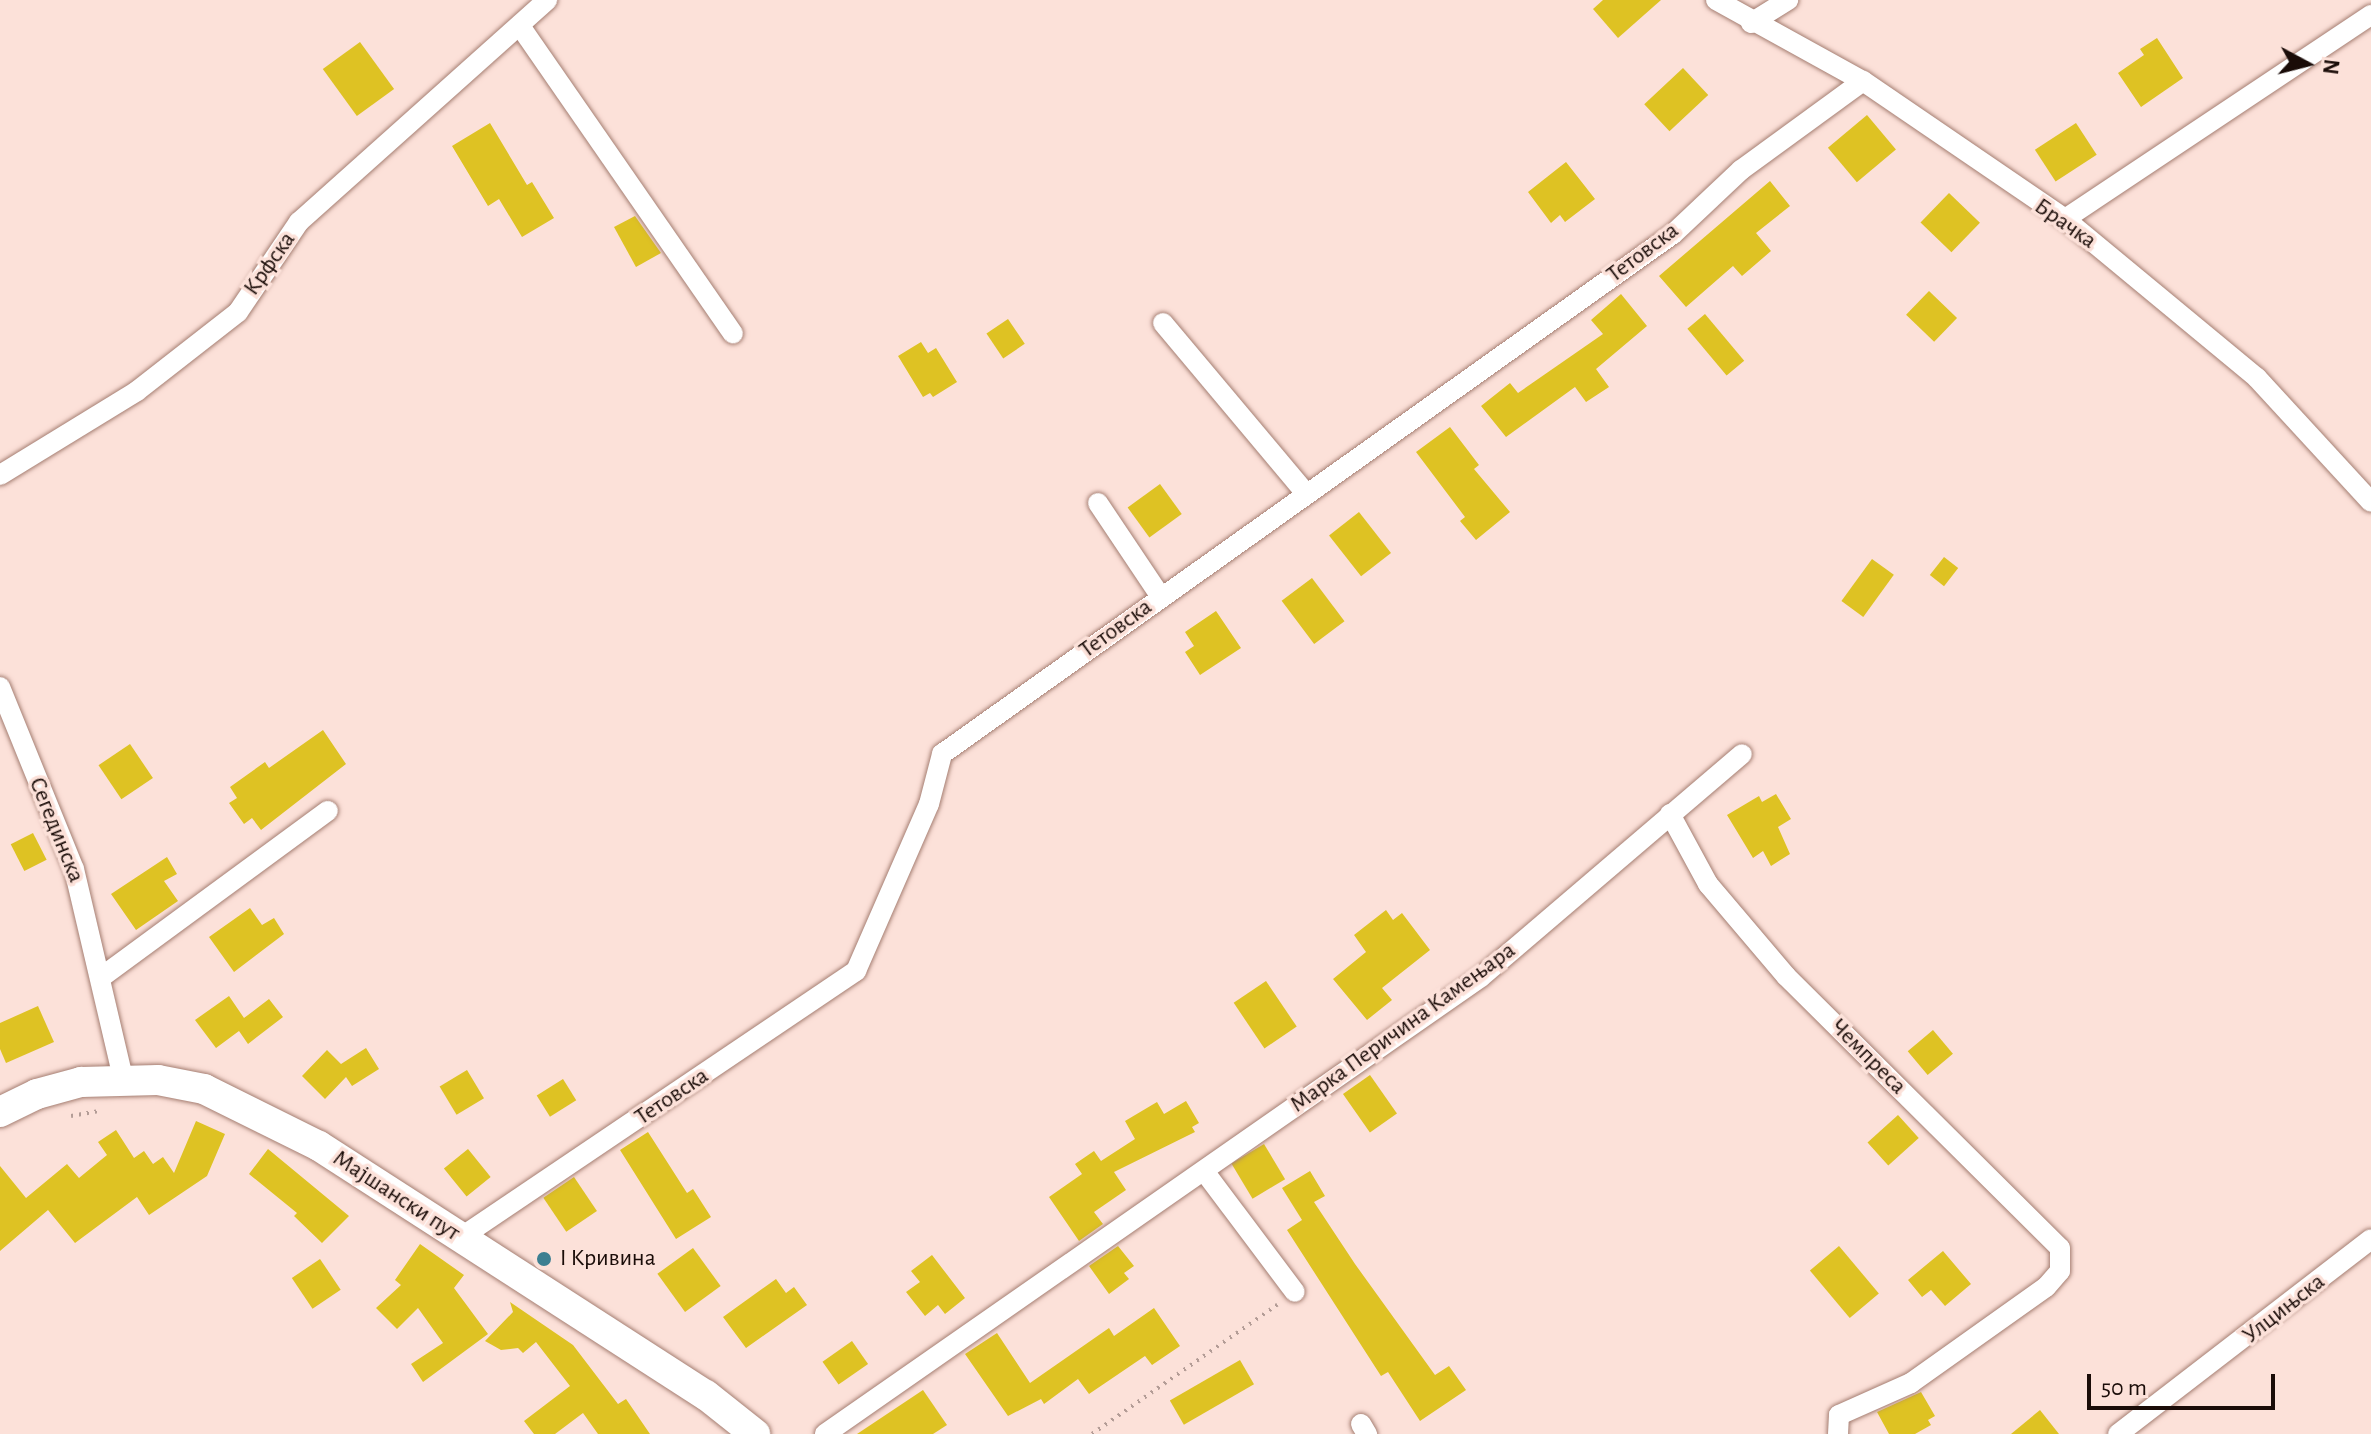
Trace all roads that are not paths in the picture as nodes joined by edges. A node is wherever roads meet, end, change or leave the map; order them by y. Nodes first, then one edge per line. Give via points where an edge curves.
1 (547, 0) edge
2 (1716, 0) edge
3 (1788, 0) edge
4 (2371, 15) edge
5 (1751, 23) junction
6 (520, 26) junction
7 (1863, 81) junction
8 (2065, 219) junction
9 (1163, 323) dead end
10 (733, 334) dead end
11 (0, 475) edge
12 (1305, 492) junction
13 (2371, 502) edge
14 (1098, 503) dead end
15 (1161, 597) junction
16 (0, 687) edge
17 (1742, 754) dead end
18 (328, 811) dead end
19 (1670, 814) junction
20 (103, 976) junction
21 (123, 1078) junction
22 (0, 1112) edge
23 (1204, 1171) junction
24 (460, 1238) junction
25 (2371, 1239) edge
26 (1295, 1292) road end
27 (755, 1434) edge
28 (825, 1434) edge
29 (1838, 1434) edge
30 (2118, 1434) edge

1 - 6 street, Крфска
2 - 5 street, Брачка
3 - 5 street
4 - 8 street
5 - 7 street, Брачка
6 - 10 street
6 - 11 street, Крфска via 299,222 238,312 137,391
7 - 8 street, Брачка
7 - 12 street, Тетовска via 1741,170 1673,234
8 - 13 street, Брачка via 2257,378
9 - 12 street
12 - 15 street, Тетовска
14 - 15 street
15 - 24 street, Тетовска via 942,754 929,804 856,971
16 - 20 street, Сегединска via 74,869
17 - 19 street, Марка Перичина Камењара
18 - 20 street
19 - 23 street, Марка Перичина Камењара via 1481,977
19 - 29 street, Чемпреса via 1708,884 1786,976 2060,1248 2060,1271 2046,1287 1911,1383 1839,1415
20 - 21 street, Сегединска
21 - 22 street, Мајшански пут via 51,1090
21 - 24 street, Мајшански пут via 204,1089 252,1109
23 - 26 street
23 - 28 street, Марка Перичина Камењара
24 - 27 street, Мајшански пут via 706,1395
25 - 30 street, Улцињска

